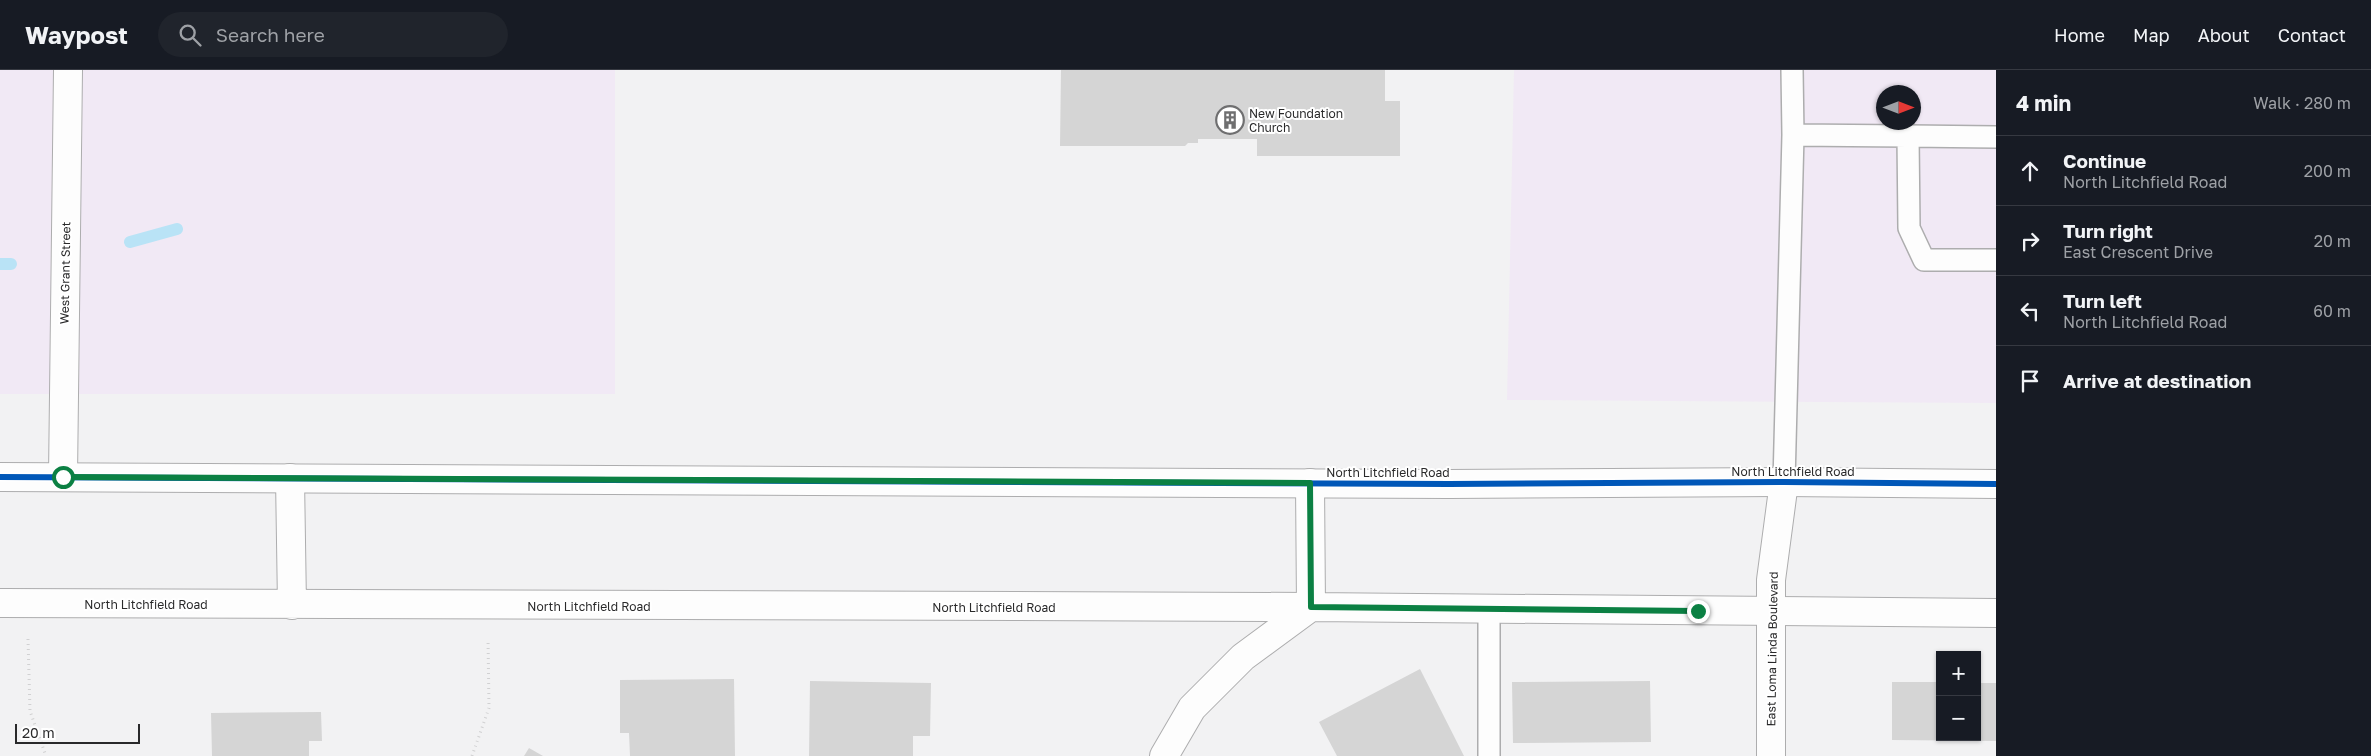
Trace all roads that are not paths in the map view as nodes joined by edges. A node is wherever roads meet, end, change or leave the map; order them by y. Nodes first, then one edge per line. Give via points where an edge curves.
1 (68, 70) edge
2 (1792, 70) edge
3 (1792, 135) junction
4 (1908, 136) junction
5 (1996, 137) edge
6 (1996, 260) edge
7 (0, 476) edge
8 (63, 477) junction
9 (290, 478) junction
10 (1784, 482) junction
11 (1310, 483) junction
12 (1996, 484) edge
13 (0, 603) edge
14 (292, 605) junction
15 (1311, 607) junction
16 (1489, 610) junction
17 (1771, 611) junction
18 (1996, 612) edge
19 (1164, 756) edge
20 (1489, 756) edge
21 (1771, 756) edge

1 - 8 street, West Grant Street
2 - 3 lane
3 - 4 lane
3 - 10 lane
4 - 5 lane
4 - 6 lane via 1909,228 1924,260
7 - 8 street, North Litchfield Road
8 - 9 street, North Litchfield Road
9 - 11 street, North Litchfield Road
9 - 14 street
10 - 11 street, North Litchfield Road
10 - 12 street, North Litchfield Road
10 - 17 street, East Loma Linda Boulevard via 1771,580
11 - 15 street
13 - 14 street, North Litchfield Road
14 - 15 street, North Litchfield Road
15 - 16 street, North Litchfield Road
15 - 19 street via 1243,657 1192,708
16 - 17 street, North Litchfield Road
16 - 20 lane
17 - 18 street, North Litchfield Road
17 - 21 street, East Loma Linda Boulevard

